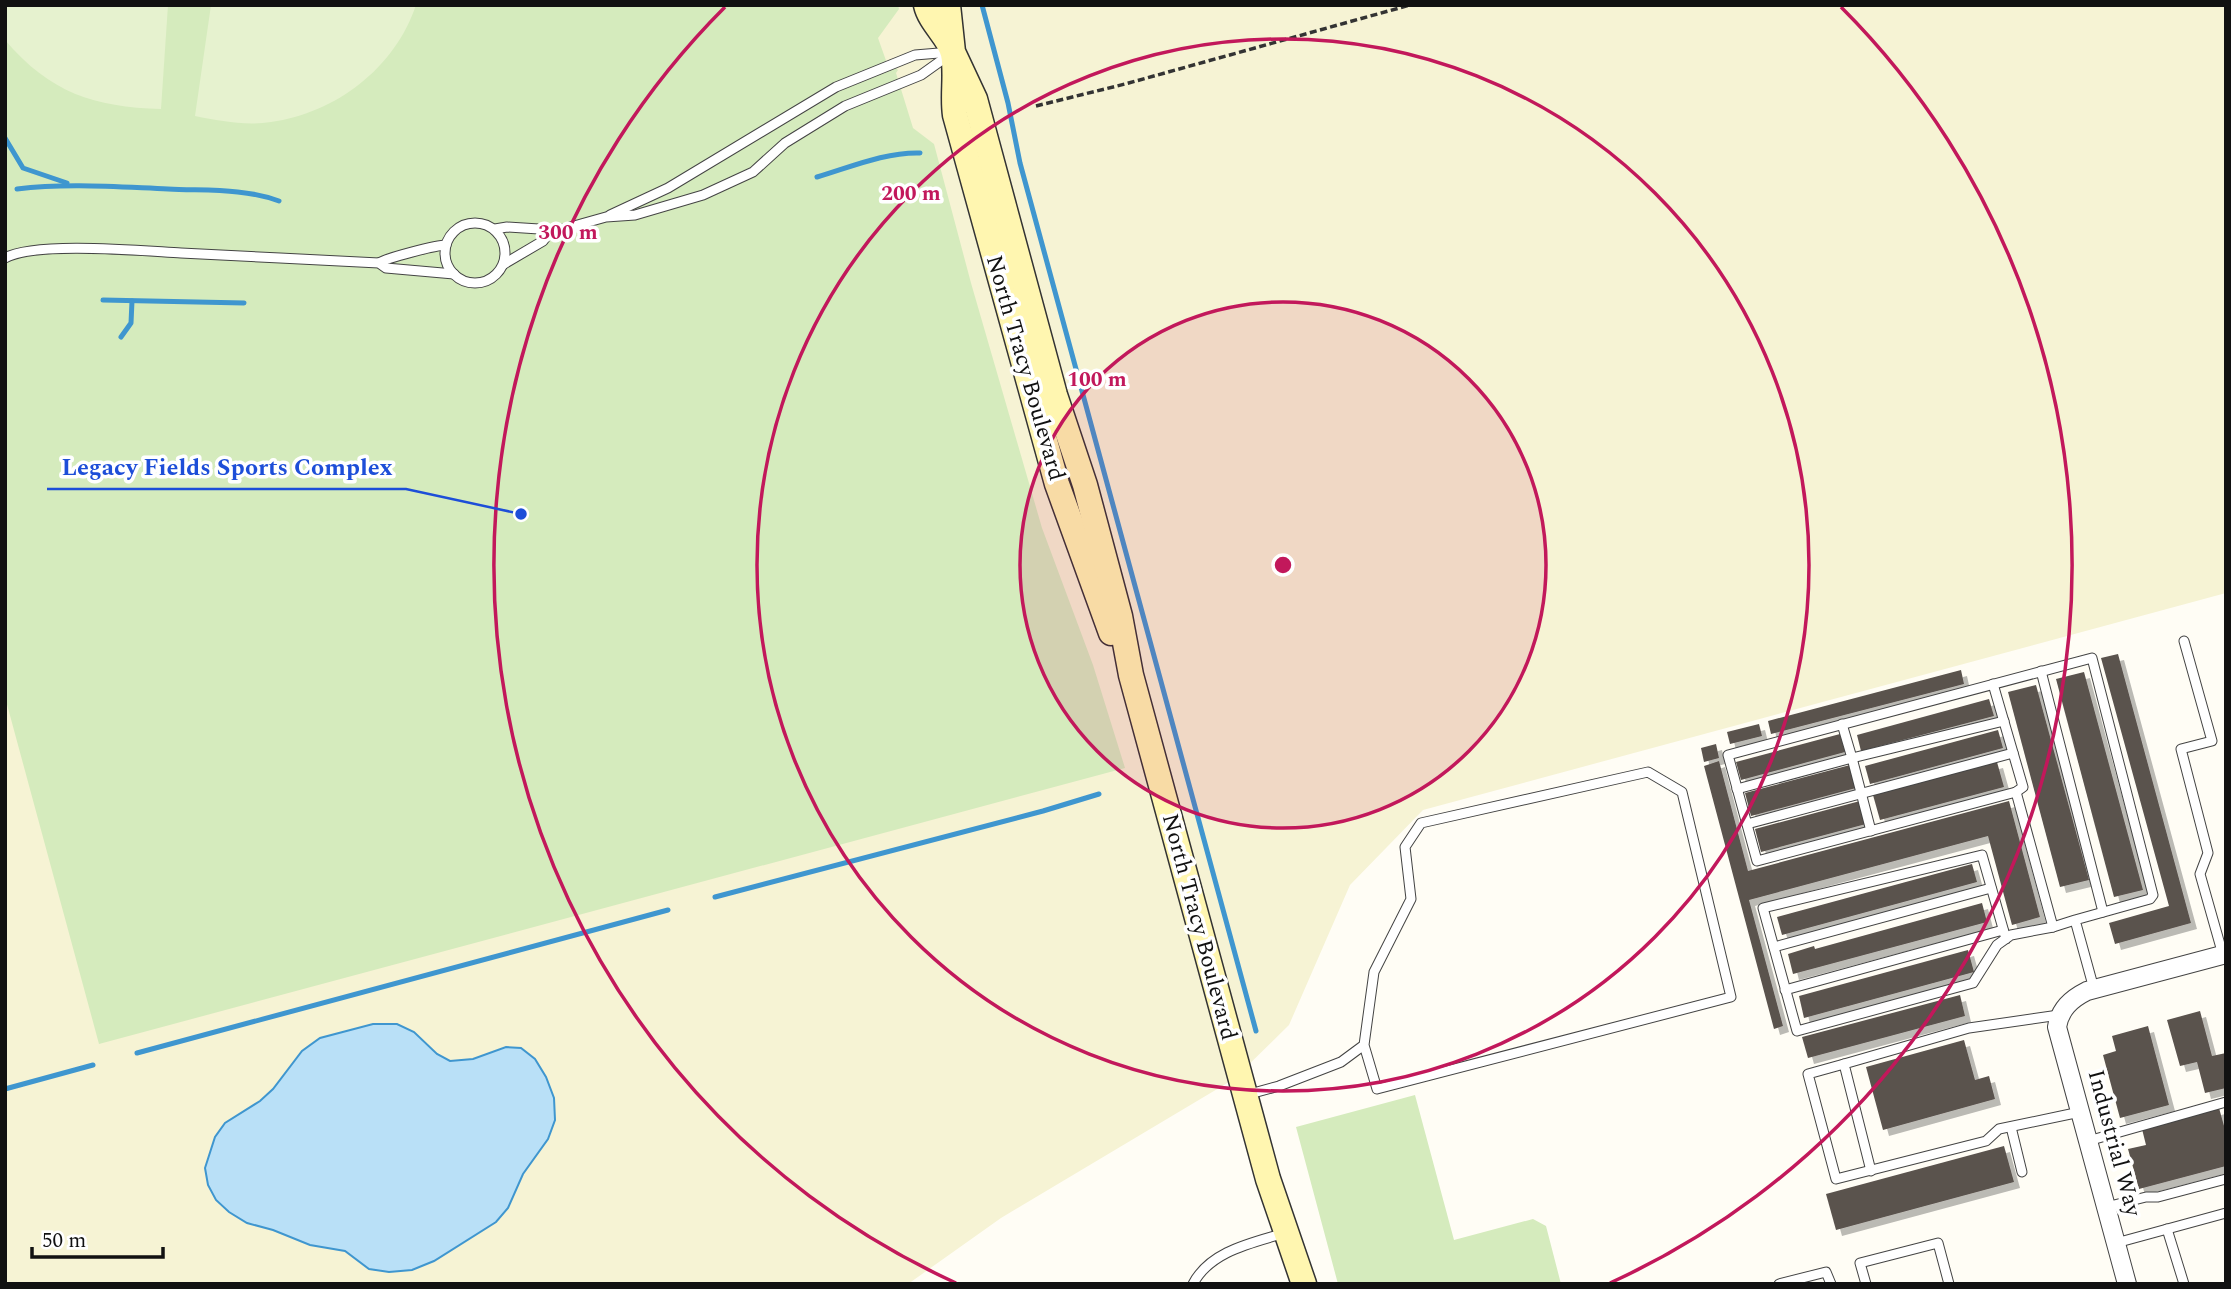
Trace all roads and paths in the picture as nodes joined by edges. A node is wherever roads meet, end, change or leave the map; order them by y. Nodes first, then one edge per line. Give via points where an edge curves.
1 (926, 5) edge
2 (948, 5) edge
3 (1410, 5) edge
4 (953, 52) junction
5 (1036, 106) dead end
6 (606, 218) junction
7 (495, 229) junction
8 (550, 233) junction
9 (446, 245) junction
10 (7, 255) edge
11 (379, 263) junction
12 (504, 264) junction
13 (454, 274) junction
14 (2184, 641) dead end
15 (2041, 671) junction
16 (1993, 684) junction
17 (2004, 721) junction
18 (1842, 724) junction
19 (2013, 753) junction
20 (1852, 758) junction
21 (1737, 789) junction
22 (2016, 792) junction
23 (1861, 794) junction
24 (1747, 824) junction
25 (1871, 831) junction
26 (1991, 888) junction
27 (2103, 912) junction
28 (2075, 920) junction
29 (2053, 926) junction
30 (2005, 934) junction
31 (1774, 947) junction
32 (2225, 955) edge
33 (2094, 989) junction
34 (1786, 990) junction
35 (2059, 1015) junction
36 (1364, 1045) junction
37 (1844, 1064) junction
38 (1244, 1095) junction
39 (2226, 1102) edge
40 (2080, 1112) junction
41 (2011, 1126) junction
42 (2088, 1141) junction
43 (1871, 1171) junction
44 (2022, 1172) dead end
45 (1268, 1179) junction
46 (2226, 1179) edge
47 (2106, 1207) junction
48 (2226, 1213) edge
49 (2167, 1229) junction
50 (1278, 1235) junction
51 (2116, 1243) junction
52 (1193, 1284) edge
53 (1291, 1284) edge
54 (1304, 1284) edge
55 (1779, 1284) edge
56 (1831, 1284) edge
57 (1866, 1284) edge
58 (1948, 1284) edge
59 (2127, 1284) edge
60 (2184, 1284) edge

1 - 4 main road, North Tracy Boulevard
2 - 4 main road, North Tracy Boulevard
3 - 5 path
4 - 6 lane via 915,55 836,87 696,172
4 - 6 lane via 921,75 872,93 815,123 753,172 727,185 635,215
4 - 38 main road, North Tracy Boulevard via 975,99 1106,564 1131,675
6 - 8 lane
7 - 8 lane
7 - 9 lane via 468,223 458,228
7 - 12 lane via 505,245
8 - 12 lane
9 - 11 lane via 387,257
9 - 13 lane via 445,255
10 - 11 lane via 94,249
11 - 13 lane via 386,268
12 - 13 lane via 483,282 472,283
14 - 32 lane via 2212,741 2181,749 2208,853 2200,874
15 - 16 lane
15 - 27 lane
15 - 27 lane via 2092,658 2153,895
16 - 17 lane
16 - 18 lane
17 - 19 lane
17 - 20 lane
18 - 20 lane
18 - 21 lane via 1728,755
19 - 22 lane via 2023,787
19 - 23 lane
20 - 21 lane
20 - 23 lane
21 - 24 lane
22 - 25 lane
22 - 29 lane
23 - 24 lane
23 - 25 lane
24 - 25 lane via 1757,861
26 - 30 lane
26 - 31 lane
26 - 31 lane via 1982,855 1763,908
27 - 28 lane
28 - 29 lane
28 - 33 lane
29 - 30 lane
30 - 34 lane
30 - 34 lane via 1973,983 1797,1031
31 - 34 lane
32 - 33 street
33 - 35 street via 2072,999
35 - 37 lane via 1969,1028
35 - 40 street, Industrial Way via 2057,1027
36 - 36 lane via 1374,972 1411,899 1405,847 1421,823 1648,772 1682,792 1731,997 1377,1088
36 - 38 lane via 1341,1062
37 - 43 lane
37 - 43 lane via 1808,1074 1836,1180
38 - 45 main road, North Tracy Boulevard
39 - 42 lane
40 - 41 lane
40 - 42 street, Industrial Way
41 - 43 lane via 1999,1129 1986,1142
41 - 44 lane
42 - 47 street, Industrial Way
45 - 50 main road, North Tracy Boulevard
45 - 54 main road, North Tracy Boulevard
46 - 47 lane
47 - 51 street, Industrial Way
48 - 49 lane
49 - 51 lane
49 - 60 lane
50 - 52 lane via 1233,1248 1198,1274
50 - 53 main road, North Tracy Boulevard
51 - 59 street, Industrial Way
55 - 56 lane via 1826,1272
57 - 58 lane via 1860,1263 1938,1243

